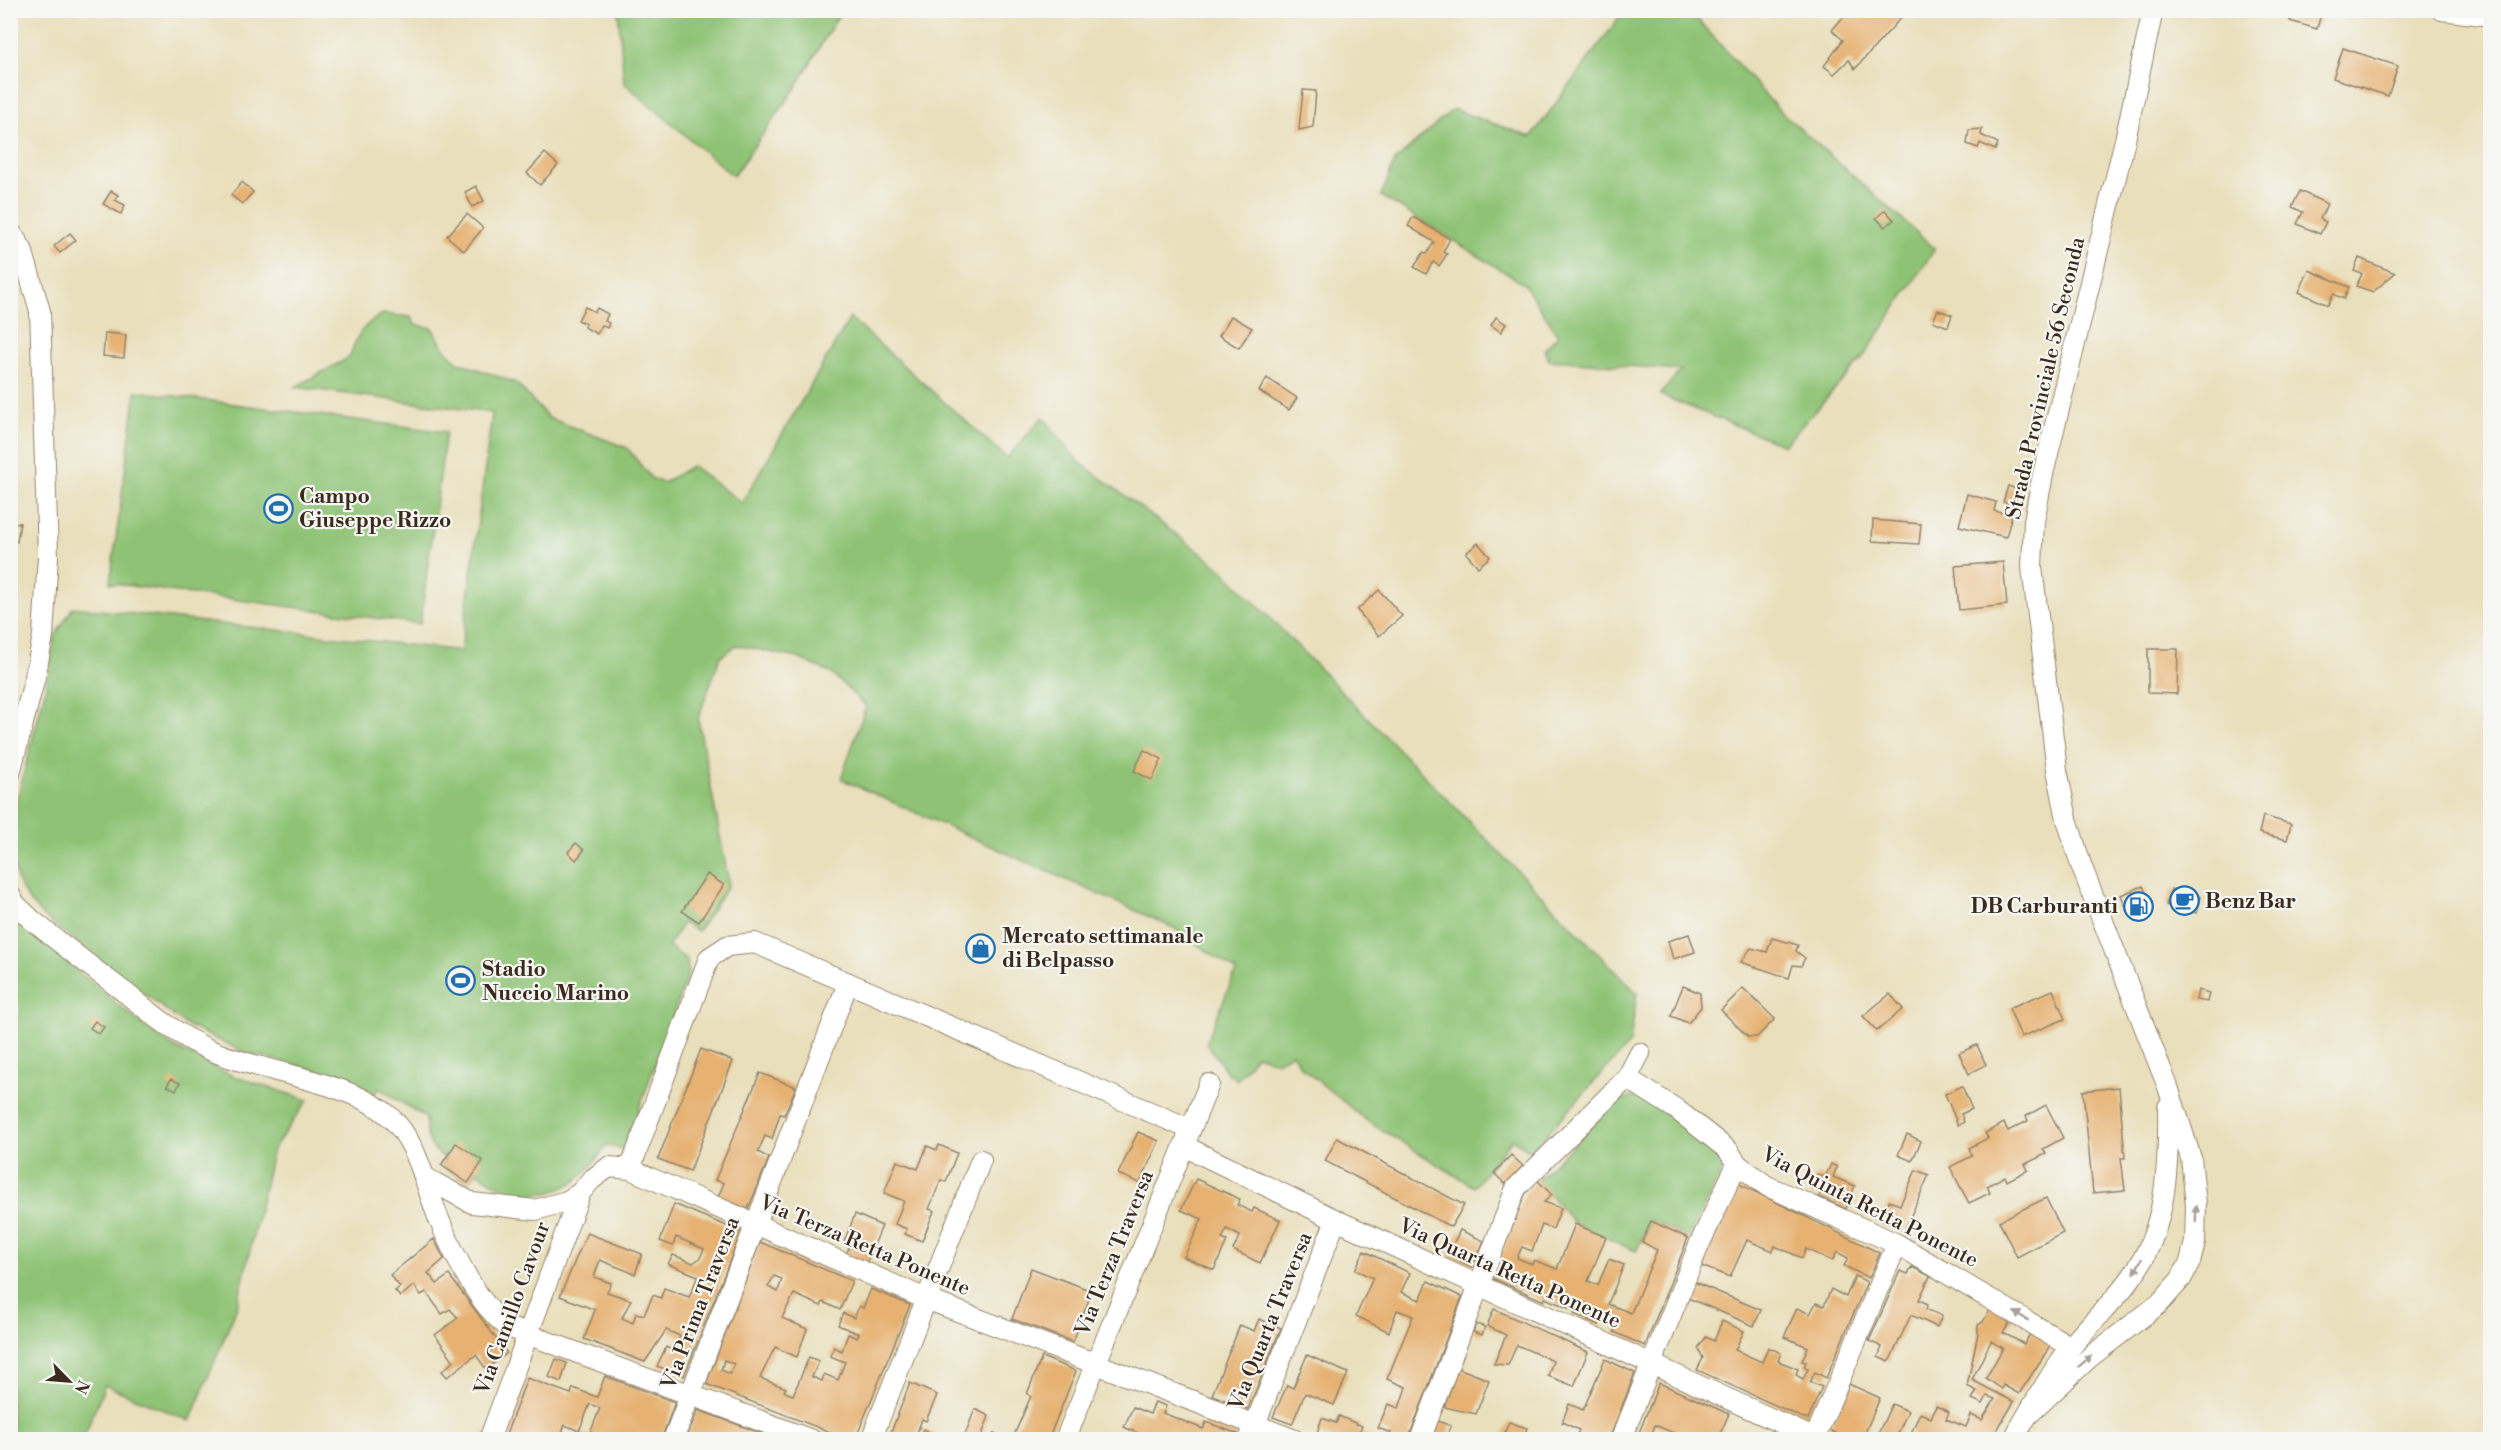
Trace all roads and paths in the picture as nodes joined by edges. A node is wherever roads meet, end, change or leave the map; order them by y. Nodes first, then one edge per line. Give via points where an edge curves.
1 (2153, 10) edge
2 (2442, 10) edge
3 (2490, 15) edge
4 (10, 231) edge
5 (10, 773) edge
6 (10, 895) edge
7 (848, 982) junction
8 (1640, 1053) dead end
9 (1626, 1078) junction
10 (1209, 1084) dead end
11 (2168, 1087) junction
12 (1187, 1137) junction
13 (981, 1160) dead end
14 (1737, 1164) junction
15 (630, 1169) junction
16 (424, 1177) junction
17 (580, 1193) junction
18 (1336, 1220) junction
19 (756, 1224) junction
20 (1897, 1244) junction
21 (1478, 1285) junction
22 (926, 1299) junction
23 (527, 1334) junction
24 (2071, 1347) junction
25 (1095, 1363) junction
26 (1652, 1364) junction
27 (690, 1394) junction
28 (2027, 1416) junction
29 (1252, 1432) edge
30 (1815, 1439) edge
31 (489, 1440) edge
32 (673, 1440) edge
33 (812, 1440) edge
34 (871, 1440) edge
35 (1065, 1440) edge
36 (1295, 1440) edge
37 (1420, 1440) edge
38 (1621, 1440) edge
39 (2013, 1440) edge

1 - 11 street, Strada Provinciale 56 Seconda via 2126,140 2043,474 2034,521 2032,567 2057,770 2067,819 2081,865
2 - 3 street
4 - 5 street via 22,249 40,311 48,556 43,636
6 - 16 street via 33,921 188,1038 236,1060 346,1092 389,1116 405,1137
7 - 12 street, Via Quarta Retta Ponente
7 - 15 street, Via Quarta Retta Ponente via 755,943 727,946 709,958
7 - 19 street, Via Prima Traversa
8 - 9 street
9 - 14 street, Via Quinta Retta Ponente via 1676,1108 1728,1150
9 - 21 street via 1516,1188
10 - 12 street, Via Terza Traversa
11 -> 24 street via 2169,1157 2163,1203 2150,1242 2134,1276
28 -> 11 street, Strada Provinciale 56 Seconda via 2090,1357 2158,1304 2181,1279 2190,1262 2196,1205 2191,1158
12 - 18 street, Via Quarta Retta Ponente
12 - 25 street, Via Terza Traversa
13 - 22 street
14 - 20 street, Via Quinta Retta Ponente via 1767,1186
14 - 26 street via 1699,1245
15 - 17 street, Via Terza Retta Ponente via 609,1167 591,1179
15 - 19 street, Via Terza Retta Ponente
16 - 17 street, Via Terza Retta Ponente via 472,1203 535,1210
16 - 23 street via 460,1264 493,1316
17 - 23 street, Via Camillo Cavour
18 - 21 street, Via Quarta Retta Ponente
18 - 29 street, Via Quarta Traversa
19 - 22 street, Via Terza Retta Ponente
19 - 27 street, Via Prima Traversa
24 -> 20 street, Via Quinta Retta Ponente
20 - 30 street
21 - 26 street, Via Quarta Retta Ponente
21 - 37 street
22 - 25 street, Via Terza Retta Ponente
22 - 34 street
23 - 27 street
23 - 31 street, Via Camillo Cavour
24 - 28 street
25 - 29 street, Via Terza Retta Ponente
25 - 35 street, Via Terza Traversa
26 - 30 street, Via Quarta Retta Ponente
26 - 38 street
27 - 32 street, Via Prima Traversa
27 - 33 street
28 - 39 street
29 - 36 street, Via Terza Retta Ponente

